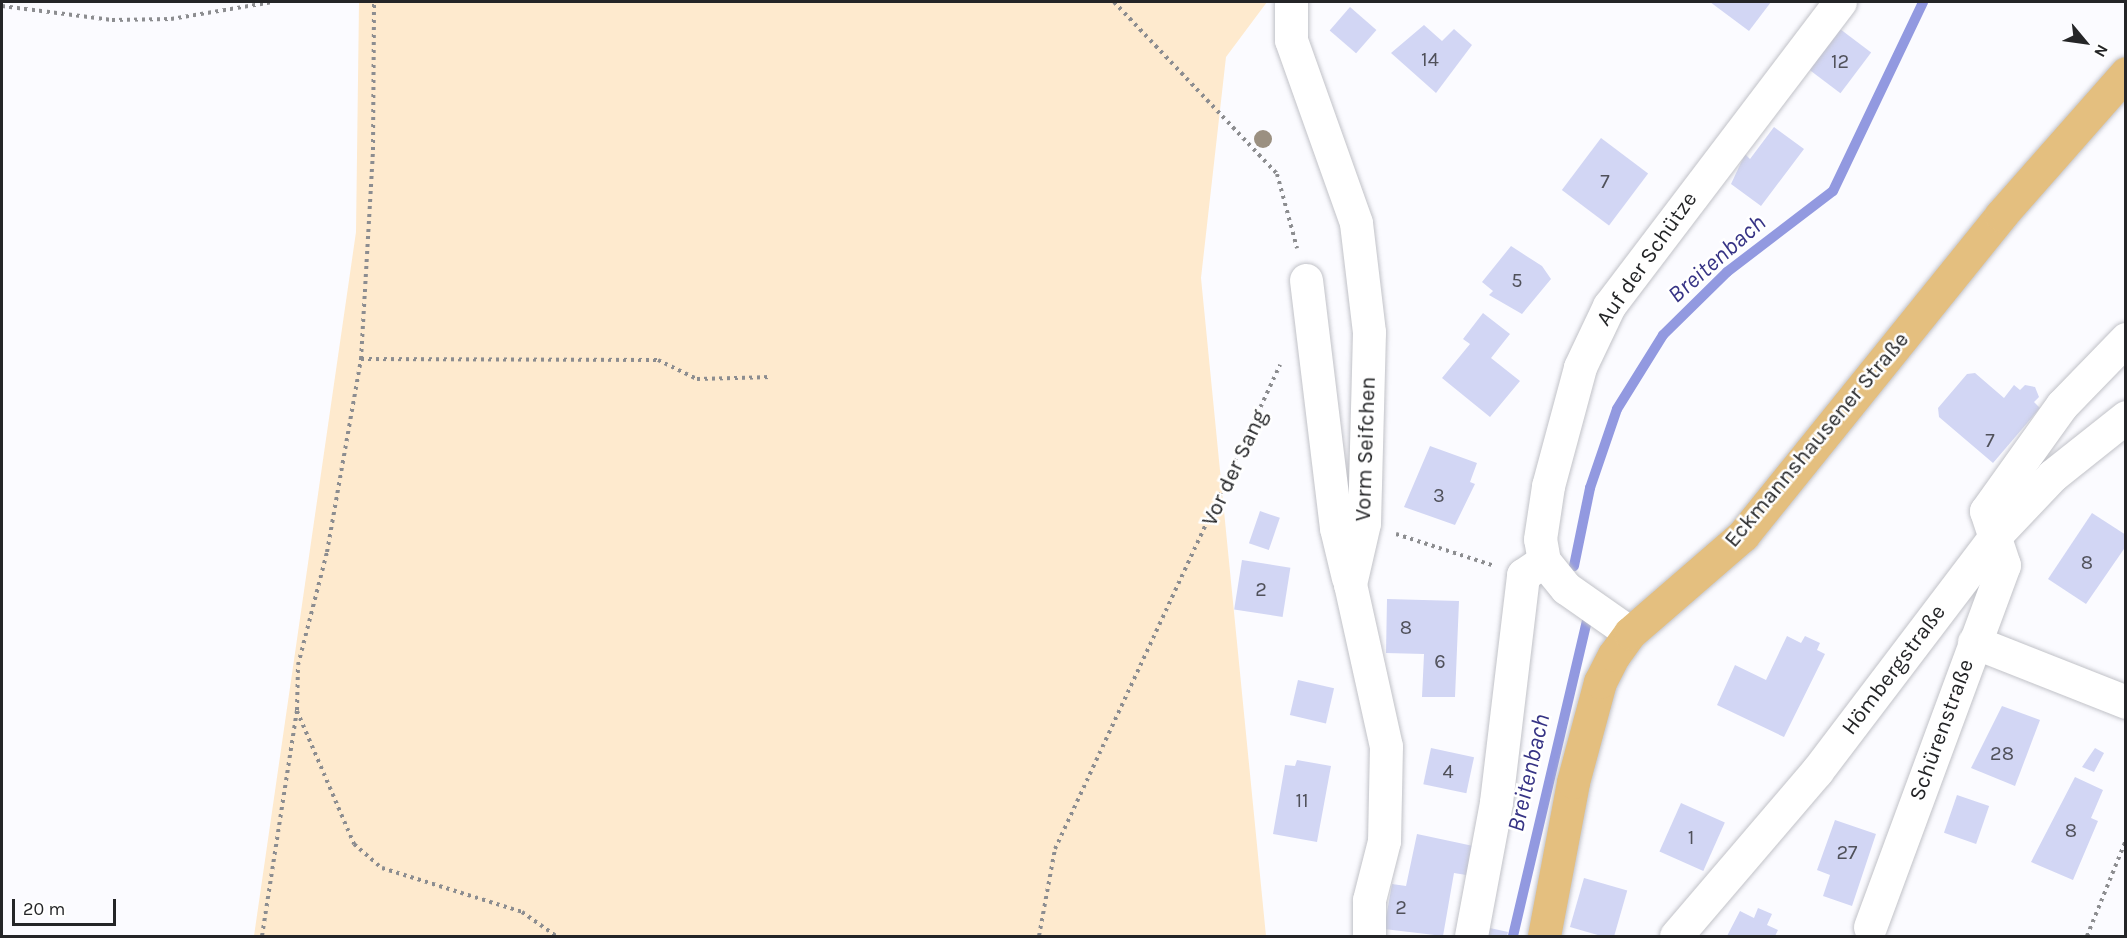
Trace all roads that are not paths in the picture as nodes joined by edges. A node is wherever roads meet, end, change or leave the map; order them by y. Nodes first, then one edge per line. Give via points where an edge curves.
1 (1291, 2) edge
2 (1840, 2) edge
3 (2126, 73) edge
4 (1306, 280) road end
5 (2126, 339) edge
6 (2126, 417) edge
7 (1997, 534) junction
8 (1533, 568) junction
9 (1350, 584) junction
10 (1630, 633) junction
11 (1974, 642) junction
12 (2126, 702) edge
13 (1870, 927) dead end
14 (1370, 936) edge
15 (1471, 936) edge
16 (1544, 936) edge
17 (1676, 936) edge

1 - 9 street, Vorm Seifchen via 1291,40 1356,223 1369,332 1364,523
2 - 8 street, Auf der Schütze via 1610,306 1568,403
3 - 10 main road, Eckmannshausener Straße via 2001,215 1743,535
4 - 9 street via 1336,528
5 - 7 street, Schürenstraße via 2062,405 1994,496 1986,511
6 - 7 street, Hömbergstraße via 2053,475
7 - 11 street, Schürenstraße via 2004,565
7 - 17 street, Hömbergstraße via 1817,771
8 - 10 street
8 - 15 street, Auf der Schütze
9 - 14 street, Vorm Seifchen via 1386,746 1384,841 1369,900
10 - 16 main road, Eckmannshausener Straße via 1600,682 1573,782
11 - 12 street
11 - 13 street, Schürenstraße

